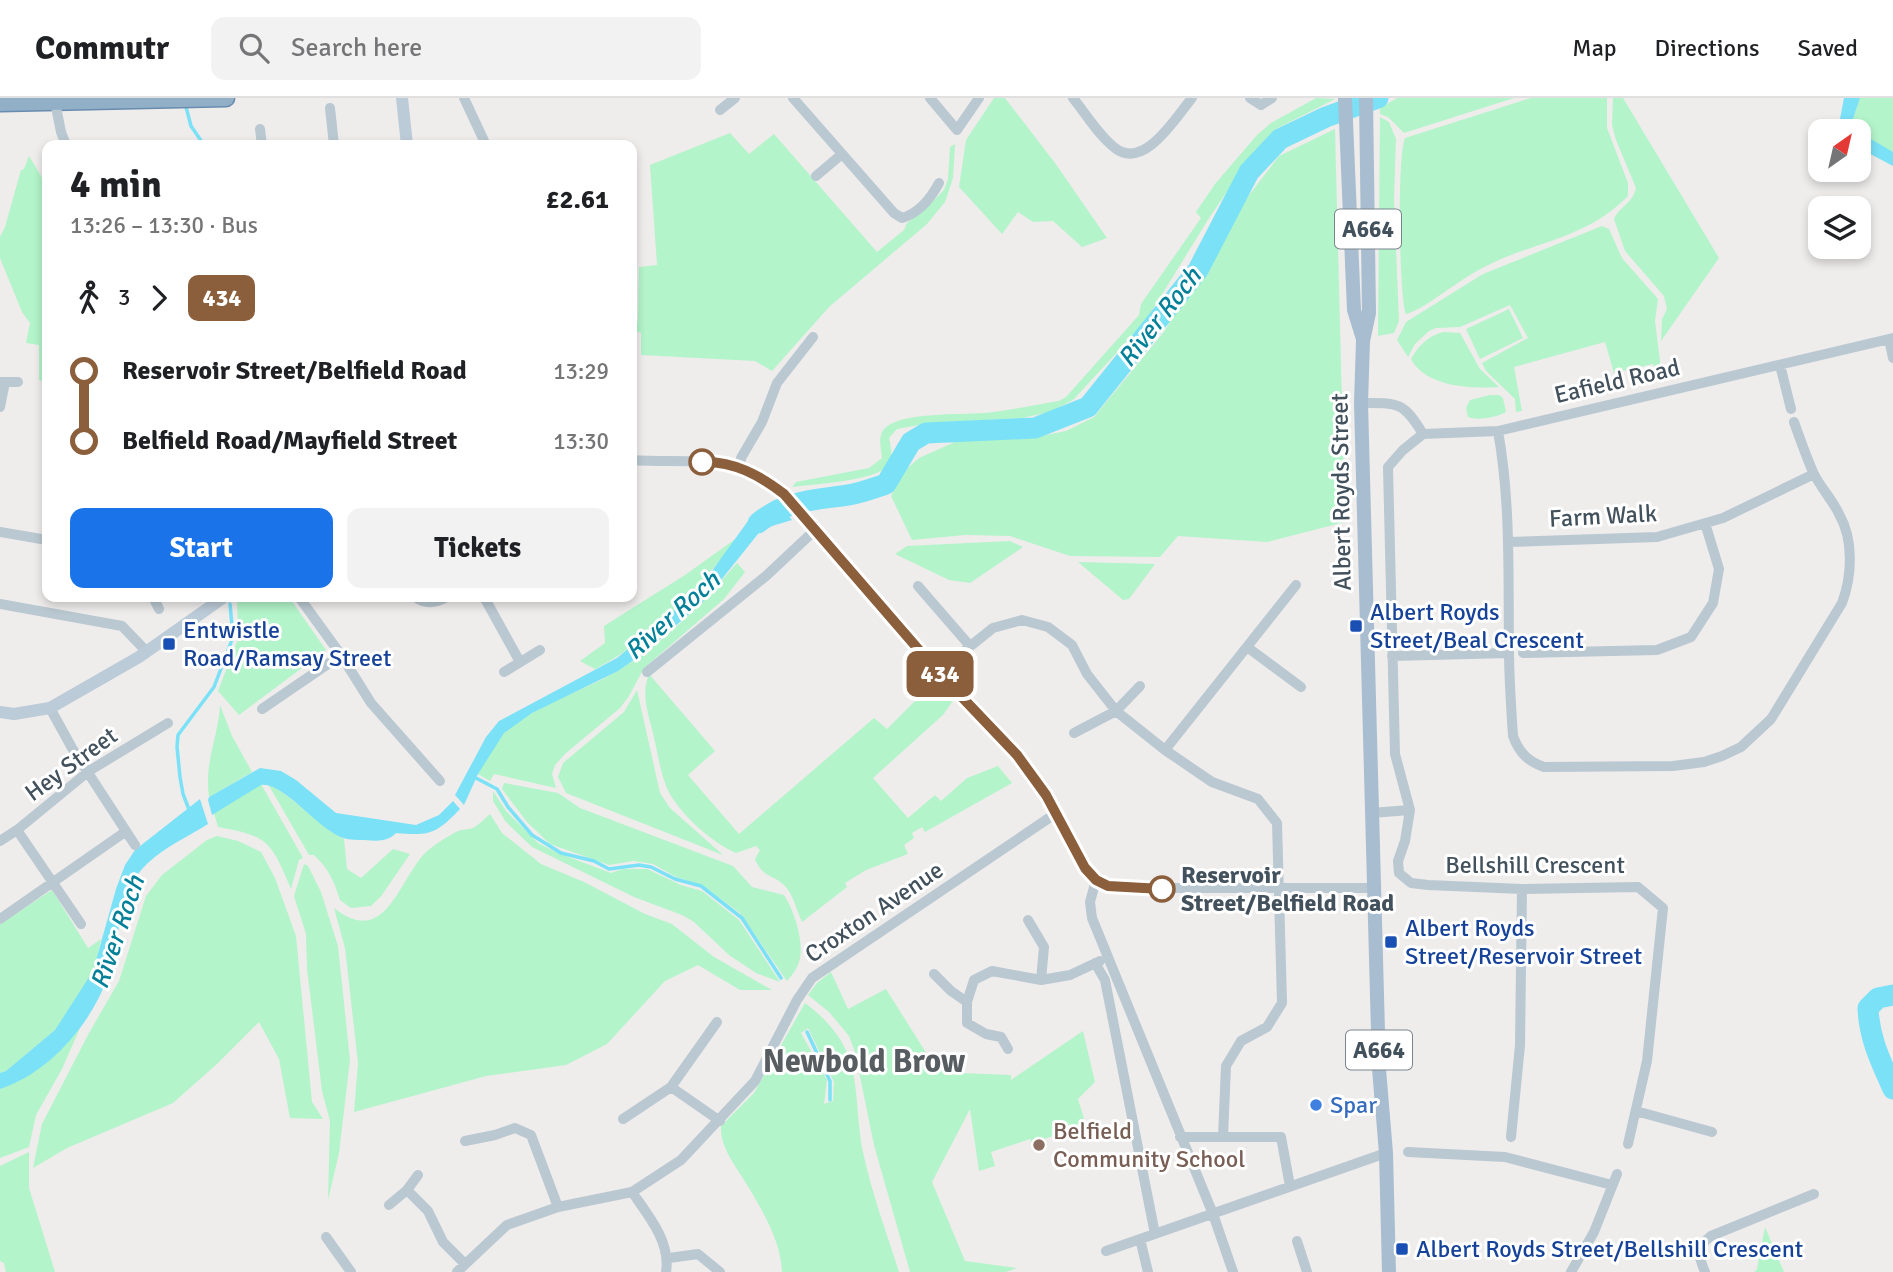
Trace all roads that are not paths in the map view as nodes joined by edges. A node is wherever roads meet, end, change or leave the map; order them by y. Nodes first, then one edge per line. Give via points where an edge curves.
1 (226, 98) edge
2 (402, 98) edge
3 (464, 98) edge
4 (735, 98) edge
5 (793, 98) edge
6 (930, 98) edge
7 (979, 98) edge
8 (1073, 98) edge
9 (1192, 98) edge
10 (1250, 98) edge
11 (1272, 98) edge
12 (1345, 98) edge
13 (1366, 98) edge
14 (210, 99) edge
15 (55, 102) junction
16 (0, 103) edge
17 (330, 108) dead end
18 (720, 110) dead end
19 (260, 129) dead end
20 (64, 140) edge
21 (261, 140) edge
22 (333, 140) edge
23 (406, 140) edge
24 (484, 140) edge
25 (842, 154) junction
26 (816, 176) dead end
27 (939, 183) dead end
28 (813, 337) dead end
29 (1891, 338) edge
30 (1363, 341) junction
31 (1893, 358) edge
32 (1780, 365) junction
33 (3, 382) edge
34 (18, 382) dead end
35 (1361, 403) junction
36 (0, 407) edge
37 (1791, 409) dead end
38 (1794, 422) dead end
39 (1498, 431) junction
40 (1423, 434) junction
41 (637, 460) edge
42 (740, 467) junction
43 (1814, 474) junction
44 (1705, 523) junction
45 (815, 530) junction
46 (0, 532) edge
47 (42, 539) edge
48 (1509, 542) junction
49 (1296, 585) dead end
50 (918, 586) dead end
51 (156, 602) edge
52 (216, 602) edge
53 (303, 602) edge
54 (487, 602) edge
55 (0, 604) edge
56 (159, 609) dead end
57 (970, 646) junction
58 (1247, 647) junction
59 (540, 650) dead end
60 (147, 652) junction
61 (1508, 653) junction
62 (1523, 653) dead end
63 (341, 655) junction
64 (1392, 656) junction
65 (520, 662) junction
66 (504, 672) dead end
67 (647, 672) dead end
68 (938, 672) junction
69 (1140, 686) dead end
70 (1301, 687) dead end
71 (50, 708) junction
72 (262, 709) dead end
73 (1116, 711) junction
74 (0, 712) edge
75 (168, 723) dead end
76 (1074, 733) dead end
77 (1165, 750) junction
78 (89, 771) junction
79 (440, 781) dead end
80 (1410, 810) junction
81 (1371, 813) junction
82 (1055, 814) junction
83 (17, 830) junction
84 (125, 832) junction
85 (0, 841) edge
86 (135, 845) dead end
87 (1096, 880) junction
88 (53, 883) junction
89 (1411, 883) joint
90 (1374, 888) junction
91 (1279, 889) junction
92 (1522, 889) junction
93 (0, 919) edge
94 (1028, 920) dead end
95 (81, 924) dead end
96 (1108, 957) junction
97 (1095, 963) junction
98 (934, 974) dead end
99 (1041, 980) junction
100 (967, 1002) junction
101 (717, 1022) dead end
102 (1008, 1049) dead end
103 (671, 1087) junction
104 (1636, 1111) junction
105 (623, 1119) dead end
106 (720, 1121) junction
107 (1712, 1132) dead end
108 (1180, 1137) junction
109 (1223, 1137) junction
110 (1511, 1138) dead end
111 (466, 1141) dead end
112 (1628, 1144) dead end
113 (1408, 1152) dead end
114 (1386, 1153) junction
115 (1617, 1174) dead end
116 (418, 1175) dead end
117 (1612, 1185) junction
118 (1290, 1186) junction
119 (407, 1189) junction
120 (632, 1192) junction
121 (1814, 1194) dead end
122 (389, 1205) dead end
123 (558, 1207) junction
124 (1213, 1214) junction
125 (1155, 1234) junction
126 (326, 1237) dead end
127 (1140, 1239) junction
128 (1297, 1241) dead end
129 (1106, 1251) dead end
130 (669, 1258) junction
131 (465, 1264) junction
132 (351, 1272) edge
133 (457, 1272) edge
134 (666, 1272) edge
135 (720, 1272) edge
136 (1148, 1272) edge
137 (1233, 1272) edge
138 (1307, 1272) edge
139 (1389, 1272) edge
140 (1571, 1272) edge
141 (1705, 1272) edge

1 - 14 highway
2 - 23 main road
3 - 24 street
4 - 18 street
5 - 25 street
6 - 7 street via 957,130
8 - 9 street via 1117,151 1136,154 1156,142
10 - 11 street via 1261,105
12 - 30 main road, Albert Royds Street / A664 via 1354,310
13 - 30 main road, Albert Royds Street / A664 via 1370,313
14 - 15 highway
15 - 16 highway
15 - 20 street
17 - 22 street
19 - 21 street
25 - 26 street
25 - 27 street via 902,218 930,198
28 - 42 street via 777,383
29 - 31 street
29 - 32 street, Eafield Road
30 - 35 main road, Albert Royds Street / A664
32 - 37 street
32 - 39 street, Eafield Road
33 - 34 street
33 - 36 street
35 - 40 street via 1401,406
35 - 81 main road, Albert Royds Street / A664
38 - 43 street
39 - 40 street, Eafield Road
39 - 48 street
40 - 64 street, Albert Royds Street via 1388,467
41 - 42 street via 719,462
42 - 45 street via 784,494
43 - 44 street, Farm Walk
43 - 61 street via 1841,516 1850,573 1847,589 1771,719 1741,747 1722,757 1673,766 1536,764 1527,760 1513,736
44 - 48 street, Farm Walk via 1657,537
44 - 62 street via 1719,569 1713,603 1691,637 1657,650
45 - 67 street via 766,576
45 - 68 street
46 - 47 street
48 - 61 street
49 - 58 street
50 - 57 street
51 - 56 street
52 - 60 main road
53 - 63 street
54 - 65 street
55 - 60 street via 122,626
57 - 68 street
57 - 73 street via 993,628 1022,620 1048,627 1072,645 1087,674
58 - 70 street
58 - 77 street
59 - 65 street
60 - 71 main road
61 - 64 street
63 - 72 street
63 - 79 street via 371,703
64 - 80 street, Albert Royds Street via 1395,754
65 - 66 street
68 - 82 street via 1017,755
69 - 73 street
71 - 74 main road
71 - 78 street
73 - 76 street
73 - 77 street
75 - 78 street, Hey Street
77 - 91 street via 1212,782 1258,799 1277,823
78 - 83 street, Hey Street
78 - 84 street
80 - 81 street
80 - 89 street, Albert Royds Street via 1398,868
81 - 90 main road, Albert Royds Street / A664
82 - 87 street
82 - 106 street, Croxton Avenue via 812,978 755,1081
83 - 85 street, Hey Street
83 - 88 street
84 - 86 street
84 - 88 street
87 - 91 street via 1108,886 1140,888
87 - 96 street via 1090,902 1092,918
88 - 93 street
88 - 95 street
89 - 92 street, Bellshill Crescent
90 - 91 street
90 - 114 main road, Albert Royds Street / A664
91 - 109 street via 1282,1003 1267,1027 1241,1041 1226,1066
92 - 104 street, Bellshill Crescent via 1639,887 1663,908 1647,1061
92 - 110 street via 1520,1045
94 - 99 street via 1044,947
96 - 97 street
96 - 108 street
97 - 99 street via 1070,975
97 - 125 street via 1105,980
98 - 100 street
99 - 100 street via 992,971 974,980
100 - 102 street via 968,1023 1001,1037
101 - 103 street
103 - 105 street
103 - 106 street
104 - 107 street
104 - 112 street, Bellshill Crescent
106 - 120 street, Croxton Avenue via 681,1160
108 - 109 street
108 - 124 street
109 - 118 street via 1281,1137
111 - 123 street via 515,1128 530,1135
113 - 117 street via 1506,1157
114 - 118 street
114 - 139 main road, Albert Royds Street / A664
115 - 117 street
116 - 119 street
117 - 140 street via 1594,1232
118 - 124 street
119 - 122 street
119 - 131 street via 428,1211 443,1242
120 - 123 street, Croxton Avenue
120 - 130 street via 657,1229
121 - 141 street via 1711,1236 1698,1251
123 - 131 street, Croxton Avenue via 507,1225
124 - 125 street
124 - 137 street
125 - 127 street
126 - 132 street
127 - 129 street
127 - 136 street
128 - 138 street
130 - 134 street
130 - 135 street via 698,1254
131 - 133 street, Croxton Avenue

